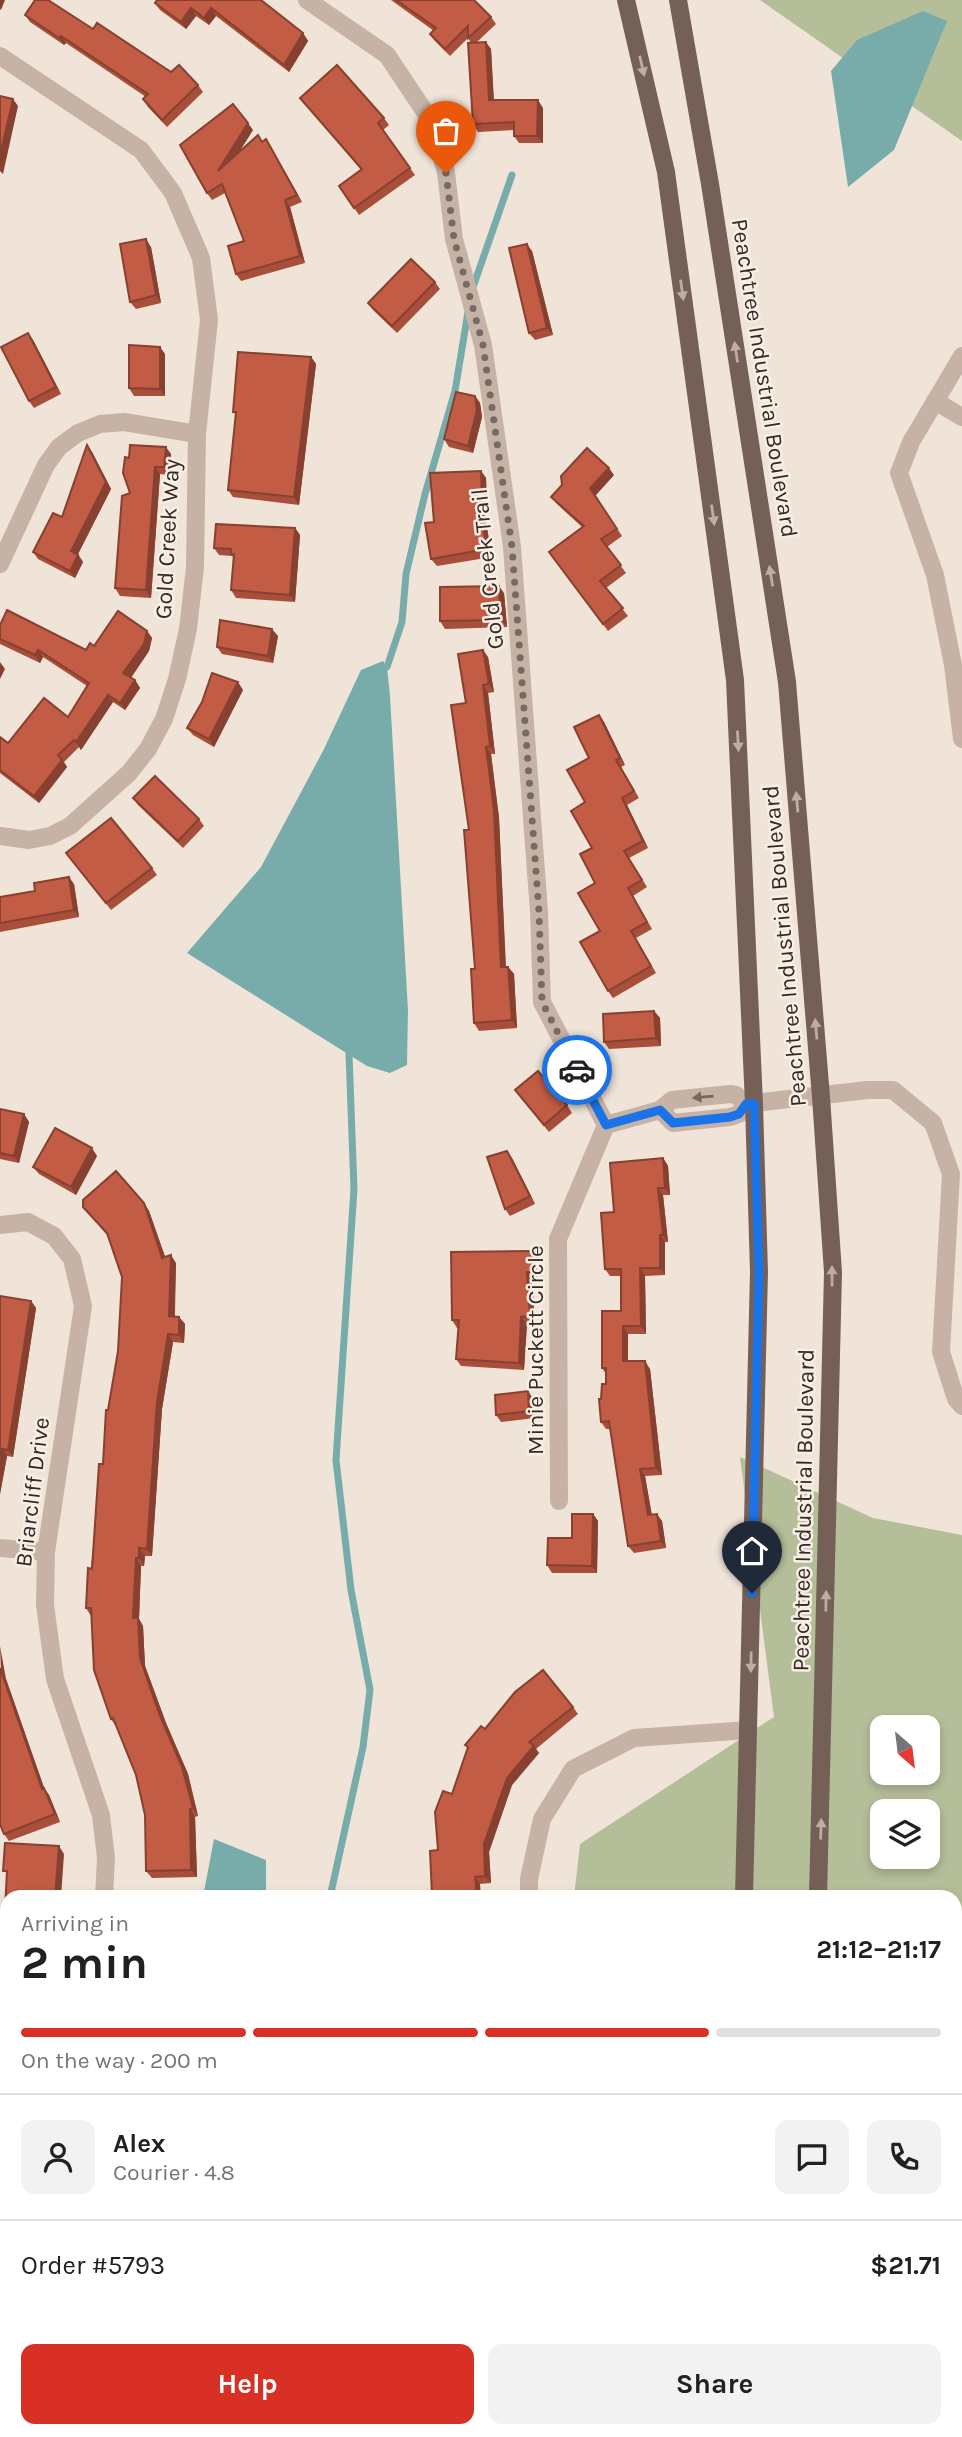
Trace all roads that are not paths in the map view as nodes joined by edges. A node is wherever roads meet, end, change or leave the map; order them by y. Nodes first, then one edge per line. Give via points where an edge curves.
1 (307, 0) edge
2 (626, 0) edge
3 (678, 0) edge
4 (0, 56) edge
5 (962, 356) edge
6 (935, 401) junction
7 (962, 417) edge
8 (197, 434) junction
9 (0, 564) edge
10 (962, 739) edge
11 (0, 836) edge
12 (821, 1097) junction
13 (750, 1104) junction
14 (606, 1125) junction
15 (0, 1225) edge
16 (962, 1406) edge
17 (559, 1501) dead end
18 (0, 1548) edge
19 (46, 1552) junction
20 (749, 1730) junction
21 (104, 1890) edge
22 (529, 1890) edge
23 (744, 1890) edge
24 (818, 1890) edge

1 - 14 street, Gold Creek Trail via 387,55 433,124 446,173 454,239 483,345 512,547 542,1002
2 -> 13 main road, Peachtree Industrial Boulevard via 666,172 735,680
12 -> 3 main road, Peachtree Industrial Boulevard via 787,682
4 - 8 street, Gold Creek Way via 141,149 173,193 201,258 209,320
5 - 6 street
6 - 7 street
6 - 10 street via 899,473 935,576
8 - 9 street, Gold Creek Way via 124,422 100,424 78,433 59,447 46,465
8 - 11 street, Gold Creek Way via 194,579 177,680 164,719 129,773 70,826 29,840
12 - 13 street
12 - 16 street via 893,1090 933,1123 951,1174 941,1352
24 -> 12 main road, Peachtree Industrial Boulevard via 833,1272
13 - 14 street via 730,1094 672,1100 660,1110
13 -> 20 main road, Peachtree Industrial Boulevard via 759,1272
14 - 17 street, Minie Puckett Circle via 558,1239
15 - 19 street, Briarcliff Drive via 28,1222 54,1236 72,1259 83,1306
18 - 19 street
19 - 21 street, Briarcliff Drive via 45,1605 55,1679 101,1815
20 - 22 street via 634,1738 573,1769 542,1819
20 - 23 main road, Peachtree Industrial Boulevard

